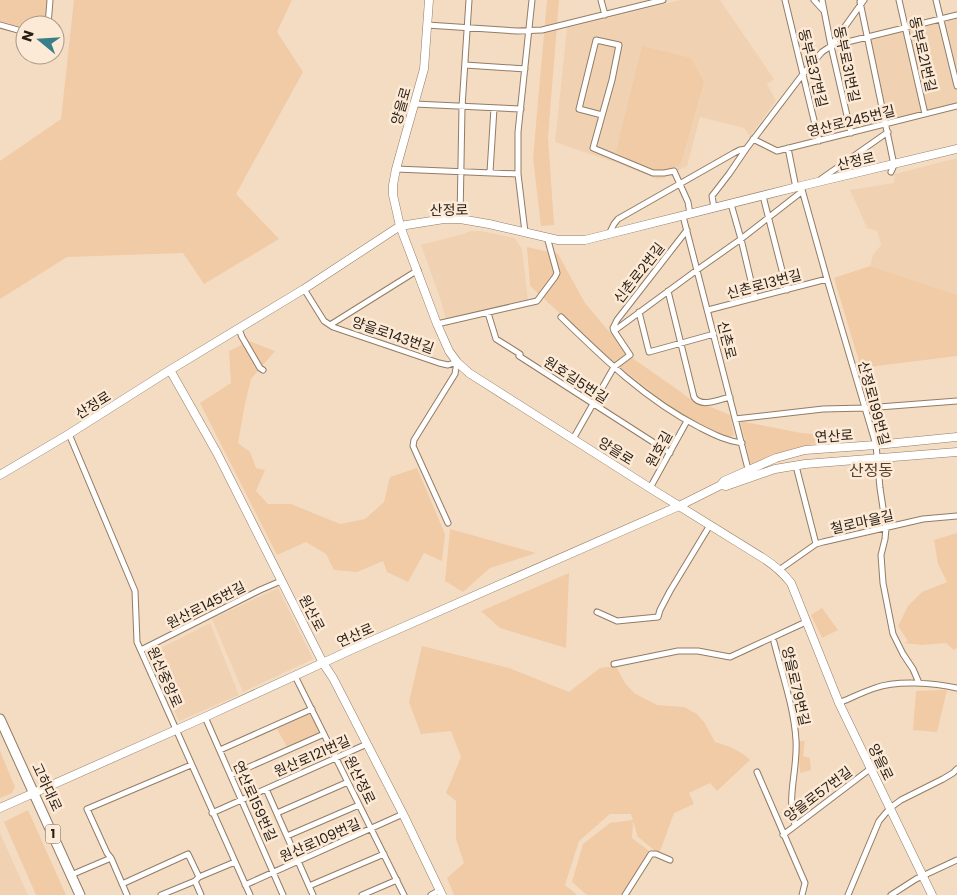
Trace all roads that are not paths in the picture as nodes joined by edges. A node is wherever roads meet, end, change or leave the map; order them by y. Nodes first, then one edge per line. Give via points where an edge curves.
1 (50, 0) edge
2 (429, 0) edge
3 (469, 0) edge
4 (532, 0) edge
5 (601, 0) edge
6 (638, 0) edge
7 (663, 0) edge
8 (785, 0) edge
9 (814, 0) edge
10 (822, 0) edge
11 (899, 0) edge
12 (936, 0) edge
13 (861, 1) edge
14 (640, 6) junction
15 (824, 11) junction
16 (49, 15) edge
17 (605, 15) junction
18 (957, 15) edge
19 (941, 19) junction
20 (0, 25) edge
21 (427, 25) junction
22 (467, 28) junction
23 (905, 28) junction
24 (15, 29) edge
25 (529, 31) junction
26 (868, 37) junction
27 (831, 46) junction
28 (464, 65) junction
29 (525, 69) junction
30 (803, 74) junction
31 (957, 86) edge
32 (415, 104) junction
33 (957, 106) edge
34 (462, 107) junction
35 (494, 108) junction
36 (520, 109) junction
37 (925, 114) junction
38 (602, 115) junction
39 (886, 124) junction
40 (888, 132) junction
41 (851, 133) junction
42 (753, 140) junction
43 (819, 141) junction
44 (788, 148) junction
45 (746, 149) junction
46 (957, 149) edge
47 (894, 164) junction
48 (396, 169) junction
49 (460, 171) junction
50 (490, 172) junction
51 (890, 172) dead end
52 (518, 174) junction
53 (817, 182) junction
54 (680, 184) junction
55 (798, 187) junction
56 (763, 196) junction
57 (730, 204) junction
58 (714, 208) junction
59 (687, 215) junction
60 (769, 218) junction
61 (460, 219) junction
62 (400, 226) junction
63 (687, 230) junction
64 (525, 232) junction
65 (609, 234) junction
66 (547, 237) junction
67 (741, 239) junction
68 (418, 270) junction
69 (697, 270) junction
70 (827, 279) junction
71 (304, 289) junction
72 (787, 290) junction
73 (668, 291) junction
74 (755, 298) junction
75 (708, 310) junction
76 (640, 312) junction
77 (488, 313) junction
78 (561, 318) dead end
79 (437, 324) junction
80 (330, 325) junction
81 (238, 329) junction
82 (614, 331) junction
83 (714, 334) junction
84 (680, 343) junction
85 (457, 362) junction
86 (614, 367) junction
87 (170, 370) junction
88 (263, 370) dead end
89 (730, 397) junction
90 (957, 401) edge
91 (592, 404) junction
92 (866, 408) junction
93 (735, 419) junction
94 (687, 421) junction
95 (70, 434) junction
96 (957, 437) edge
97 (573, 439) junction
98 (742, 444) junction
99 (876, 446) junction
100 (957, 452) edge
101 (670, 453) junction
102 (877, 458) junction
103 (796, 466) junction
104 (748, 469) junction
105 (0, 475) edge
106 (721, 485) junction
107 (650, 488) junction
108 (679, 506) junction
109 (957, 516) edge
110 (448, 523) dead end
111 (710, 525) junction
112 (886, 528) junction
113 (816, 544) junction
114 (779, 570) junction
115 (282, 581) junction
116 (597, 612) dead end
117 (806, 622) junction
118 (774, 642) dead end
119 (141, 650) junction
120 (323, 663) junction
121 (614, 664) dead end
122 (295, 676) junction
123 (919, 683) junction
124 (957, 688) edge
125 (839, 703) junction
126 (312, 709) junction
127 (205, 717) junction
128 (0, 719) edge
129 (176, 730) junction
130 (324, 734) junction
131 (367, 744) junction
132 (220, 750) junction
133 (336, 758) junction
134 (192, 765) junction
135 (957, 768) edge
136 (870, 769) junction
137 (757, 772) dead end
138 (231, 775) junction
139 (348, 782) junction
140 (266, 789) junction
141 (34, 793) junction
142 (242, 800) junction
143 (360, 805) junction
144 (0, 808) edge
145 (890, 808) junction
146 (212, 813) junction
147 (277, 813) junction
148 (403, 814) junction
149 (795, 826) junction
150 (372, 829) junction
151 (783, 835) junction
152 (287, 836) junction
153 (384, 854) junction
154 (111, 858) junction
155 (670, 860) dead end
156 (957, 860) edge
157 (235, 862) junction
158 (298, 862) junction
159 (273, 873) junction
160 (71, 876) junction
161 (922, 876) junction
162 (197, 879) junction
163 (397, 880) junction
164 (122, 884) junction
165 (245, 885) junction
166 (310, 886) junction
167 (441, 893) edge
168 (80, 895) edge
169 (127, 895) edge
170 (161, 895) edge
171 (201, 895) edge
172 (250, 895) edge
173 (283, 895) edge
174 (314, 895) edge
175 (362, 895) edge
176 (404, 895) edge
177 (431, 895) edge
178 (625, 895) edge
179 (802, 895) edge
180 (848, 895) edge
181 (891, 895) edge
182 (932, 895) edge

1 - 16 street
2 - 21 street, 양을로
3 - 22 street
4 - 25 street
5 - 17 street
6 - 14 street
7 - 14 street
8 - 30 street, 동부로37번길
9 - 15 street
10 - 15 street, 동부로31번길
11 - 23 street, 동부로21번길
12 - 19 street
13 - 26 street
13 - 27 street
14 - 17 street
15 - 27 street, 동부로31번길
17 - 25 street
18 - 19 street
19 - 23 street
19 - 31 street
20 - 24 street
21 - 22 street
21 - 32 street, 양을로 via 424,69
22 - 25 street
22 - 28 street
23 - 26 street
23 - 37 street, 동부로21번길
25 - 29 street
26 - 27 street
26 - 39 street
27 - 30 street
27 - 41 street, 동부로31번길
28 - 29 street
28 - 34 street
29 - 36 street
30 - 42 street
30 - 43 street, 동부로37번길
32 - 34 street
32 - 48 street, 양을로
33 - 37 street, 영산로245번길
34 - 35 street
34 - 49 street
35 - 36 street
35 - 50 street
36 - 52 street
37 - 39 street, 영산로245번길
38 - 38 street via 579,109 596,40 619,46
38 - 54 street via 593,148 653,173 674,171
39 - 40 street
39 - 41 street, 영산로245번길
40 - 47 street
40 - 53 street
41 - 43 street, 영산로245번길
42 - 44 street, 영산로245번길 via 777,151
42 - 45 street
43 - 44 street, 영산로245번길
44 - 55 street, 산정로199번길
45 - 54 street
45 - 58 street via 712,196
46 - 47 street, 산정로
47 - 51 street
47 - 53 street, 산정로
48 - 49 street
48 - 62 street, 양을로 via 393,196
49 - 50 street
49 - 61 street
50 - 52 street
52 - 64 street
53 - 55 street, 산정로
54 - 59 street, 신촌로 via 688,202
54 - 65 street via 618,219
55 - 56 street, 산정로
55 - 60 street via 800,192
55 - 70 street, 산정로199번길
56 - 57 street, 산정로
56 - 60 street
57 - 58 street, 산정로
57 - 67 street
58 - 59 street, 산정로
59 - 63 street, 신촌로
59 - 65 street, 산정로
60 - 67 street
60 - 72 street
61 - 62 street, 산정로
61 - 64 street, 산정로
62 - 68 street, 양을로
62 - 71 street, 산정로
63 - 69 street, 신촌로
63 - 82 street, 신촌로2번길 via 617,320
64 - 66 street, 산정로
65 - 66 street, 산정로 via 577,241
66 - 77 street via 557,273 537,301
67 - 69 street
67 - 74 street
68 - 79 street, 양을로
68 - 80 street
69 - 73 street
69 - 75 street, 신촌로
70 - 72 street, 신촌로13번길
70 - 92 street, 산정로199번길
71 - 80 street, 양을로143번길 via 324,321
71 - 81 street, 산정로
72 - 74 street, 신촌로13번길
73 - 76 street
73 - 84 street
74 - 75 street, 신촌로13번길
75 - 83 street, 신촌로
76 - 82 street
76 - 84 street via 650,352
77 - 79 street
77 - 91 street, 원호길5번길 via 496,340
78 - 86 street
79 - 85 street, 양을로
80 - 85 street, 양을로143번길 via 439,363
81 - 87 street, 산정로
81 - 88 street
82 - 86 street via 630,355
83 - 84 street
83 - 89 street, 신촌로
84 - 89 street via 696,401 702,403
85 - 97 street, 양을로 via 469,373
85 - 110 street via 455,374 413,446
86 - 91 street
86 - 94 street
87 - 95 street, 산정로
87 - 115 street, 원산로 via 217,453
89 - 93 street, 신촌로
90 - 92 street
91 - 97 street
91 - 101 street, 원호길5번길
92 - 93 street via 823,409
92 - 99 street, 산정로199번길
93 - 98 street, 신촌로
94 - 98 street
94 - 101 street, 원호길
95 - 105 street, 산정로
95 - 119 street, 원산중앙로 via 135,591 137,642
96 - 99 street, 연산로
97 - 107 street, 양을로
98 - 104 street, 신촌로
99 - 102 street, 산정로199번길
99 - 104 street, 연산로 via 805,450
100 - 102 street, 연산로
101 - 107 street, 원호길
102 - 103 street, 연산로
102 - 112 street, 산정로199번길
103 - 106 street, 연산로
103 - 113 street
104 - 106 street, 연산로 via 724,480
106 - 108 street, 연산로
107 - 108 street, 양을로
108 - 111 street, 양을로
108 - 120 street, 연산로
109 - 112 street, 철로마을길 via 923,519
111 - 114 street, 양을로
111 - 116 street via 658,617 617,621
112 - 113 street, 철로마을길
112 - 123 street, 산정로199번길 via 881,555 887,606 893,634
113 - 114 street, 철로마을길
114 - 117 street, 양을로 via 791,583
115 - 119 street, 원산로145번길
115 - 120 street, 원산로
117 - 121 street via 730,657 678,651
117 - 125 street, 양을로
118 - 149 street, 양을로79번길 via 796,732 792,801
119 - 129 street, 원산중앙로
120 - 122 street, 연산로
120 - 131 street, 원산로
122 - 126 street, 원산정로
122 - 127 street, 연산로
123 - 124 street
123 - 125 street via 877,687
125 - 136 street, 양을로
126 - 130 street, 원산정로
126 - 132 street
127 - 129 street, 연산로
127 - 132 street, 연산로159번길
128 - 141 main road, 고하대로 / 1
129 - 134 street, 원산중앙로
129 - 141 street, 연산로
130 - 133 street, 원산정로
130 - 138 street
131 - 133 street, 원산로121번길
131 - 148 street, 원산로
132 - 138 street, 연산로159번길
133 - 139 street, 원산정로
133 - 140 street, 원산로121번길
134 - 146 street, 원산중앙로
134 - 154 street via 87,809
135 - 145 street via 944,780
136 - 145 street, 양을로
136 - 149 street, 양을로57번길
137 - 151 street
138 - 142 street, 연산로159번길
139 - 143 street, 원산정로
139 - 147 street
140 - 142 street, 원산로121번길
140 - 147 street
141 - 144 street, 연산로
141 - 160 main road, 고하대로 / 1
142 - 146 street, 원산로121번길
142 - 159 street, 연산로159번길
143 - 150 street, 원산정로
143 - 152 street
145 - 161 street, 양을로
145 - 180 street via 879,822
146 - 157 street, 원산중앙로
147 - 152 street
148 - 150 street, 원산로109번길
148 - 167 street, 원산로
149 - 151 street, 양을로57번길
150 - 153 street, 원산정로
150 - 158 street, 원산로109번길
151 - 179 street, 양을로57번길 via 805,884
152 - 158 street
153 - 163 street, 원산정로
153 - 166 street
154 - 160 street
154 - 164 street
155 - 178 street via 651,854
156 - 161 street
157 - 162 street
157 - 165 street, 원산중앙로
158 - 159 street, 원산로109번길
158 - 166 street
159 - 165 street, 원산로109번길
159 - 173 street, 연산로159번길
160 - 168 main road, 고하대로 / 1
161 - 181 street
161 - 182 street, 양을로
162 - 164 street via 188,854
162 - 170 street
162 - 171 street
163 - 175 street
163 - 176 street, 원산정로
164 - 169 street
165 - 172 street, 원산중앙로
166 - 174 street
167 - 177 street

